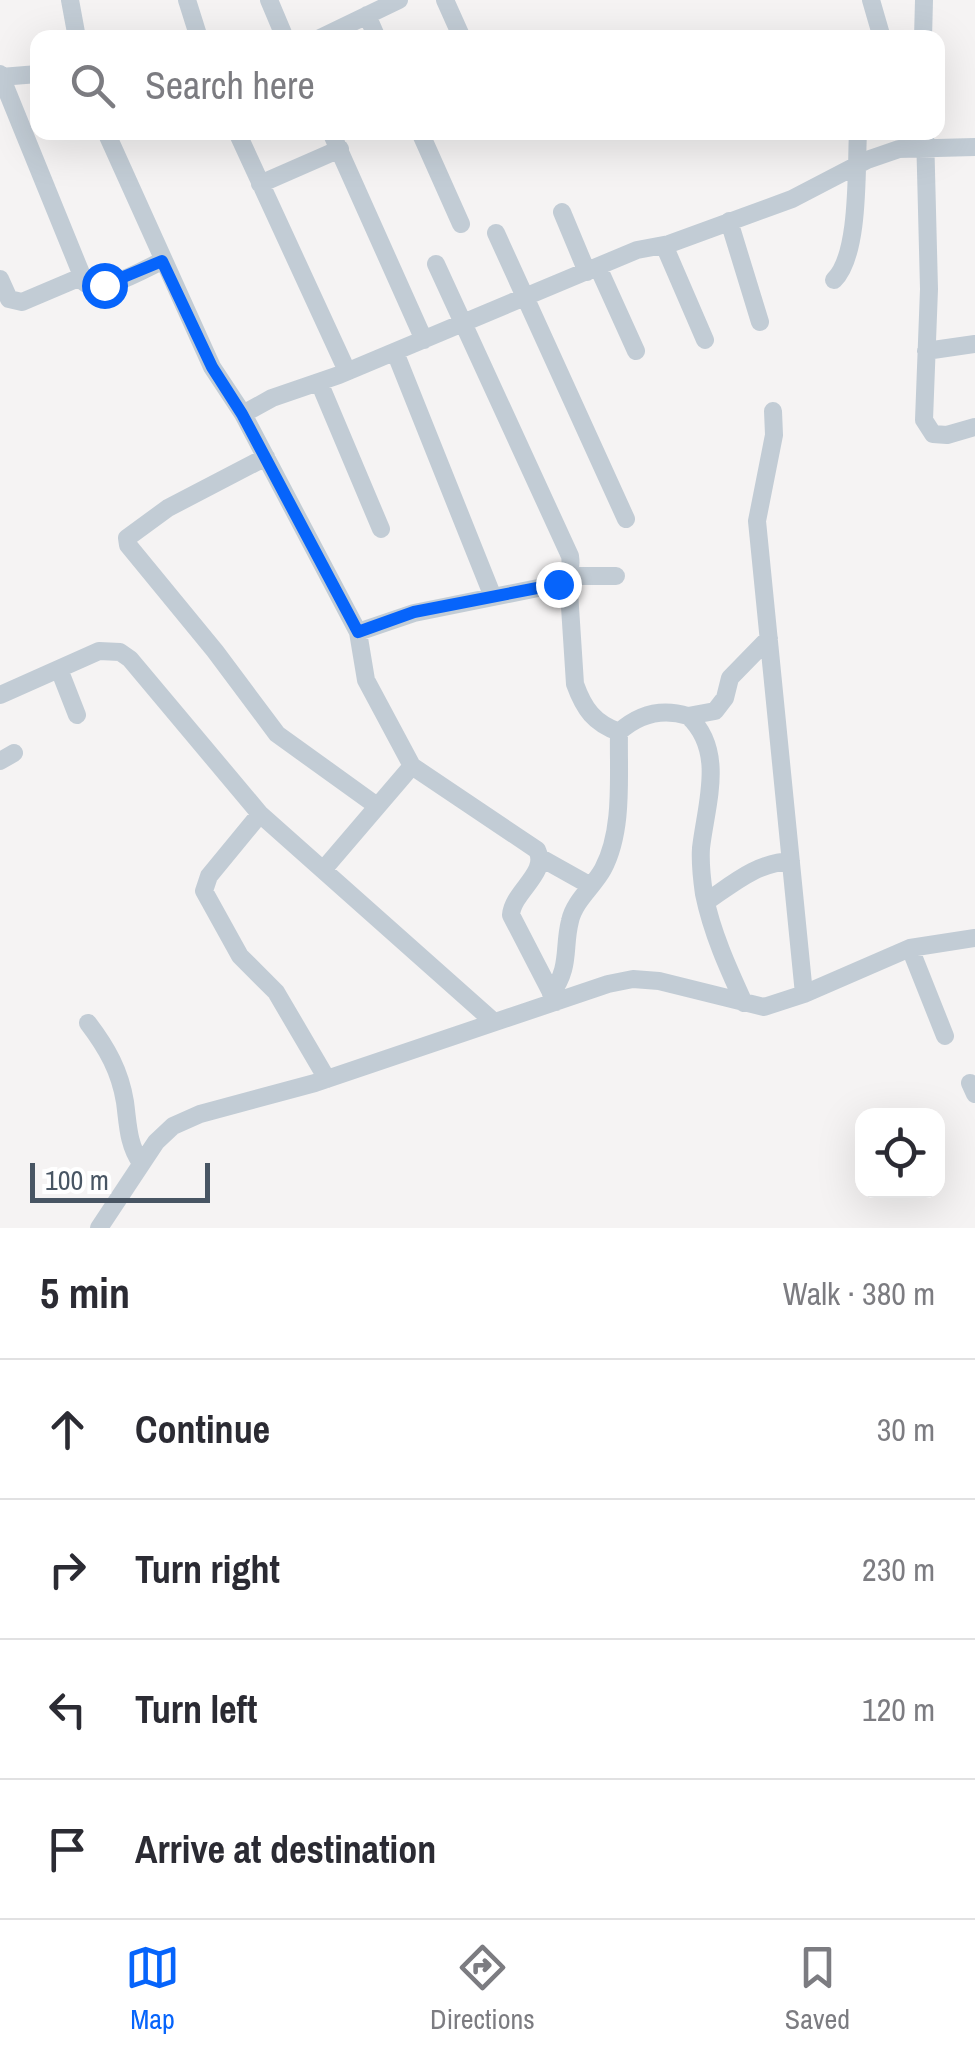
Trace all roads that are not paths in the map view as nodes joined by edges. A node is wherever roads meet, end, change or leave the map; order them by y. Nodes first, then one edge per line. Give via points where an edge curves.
1 (70, 0) edge
2 (187, 0) edge
3 (269, 0) edge
4 (400, 0) edge
5 (445, 0) edge
6 (871, 0) edge
7 (924, 0) edge
8 (367, 15) junction
9 (76, 30) edge
10 (196, 30) edge
11 (282, 30) edge
12 (336, 30) edge
13 (374, 30) edge
14 (458, 30) edge
15 (880, 30) edge
16 (923, 30) edge
17 (30, 74) edge
18 (0, 76) edge
19 (109, 140) edge
20 (241, 140) edge
21 (424, 140) edge
22 (858, 140) edge
23 (336, 141) edge
24 (926, 141) edge
25 (975, 147) edge
26 (856, 165) junction
27 (260, 184) junction
28 (562, 212) dead end
29 (730, 222) junction
30 (461, 224) dead end
31 (496, 233) dead end
32 (664, 245) junction
33 (162, 261) junction
34 (436, 264) dead end
35 (592, 269) junction
36 (81, 278) junction
37 (0, 279) edge
38 (834, 280) dead end
39 (526, 298) junction
40 (760, 322) dead end
41 (462, 324) junction
42 (424, 340) junction
43 (706, 340) dead end
44 (975, 344) edge
45 (636, 351) dead end
46 (926, 351) junction
47 (394, 352) junction
48 (347, 372) junction
49 (319, 382) junction
50 (772, 411) dead end
51 (242, 414) junction
52 (975, 427) edge
53 (266, 457) junction
54 (626, 520) dead end
55 (382, 529) dead end
56 (568, 576) junction
57 (616, 576) dead end
58 (493, 597) junction
59 (358, 632) junction
60 (769, 638) junction
61 (60, 669) junction
62 (0, 695) edge
63 (77, 716) dead end
64 (688, 716) junction
65 (620, 732) junction
66 (412, 766) junction
67 (377, 806) junction
68 (260, 814) junction
69 (541, 858) junction
70 (791, 862) junction
71 (322, 870) junction
72 (591, 886) junction
73 (706, 902) junction
74 (975, 938) edge
75 (910, 948) junction
76 (804, 994) junction
77 (553, 998) junction
78 (744, 1004) junction
79 (494, 1022) junction
80 (88, 1023) dead end
81 (945, 1036) dead end
82 (326, 1078) junction
83 (141, 1164) junction
84 (99, 1228) edge

1 - 9 street
2 - 10 street
3 - 11 street
4 - 8 street
5 - 14 street
6 - 15 street
7 - 16 street
8 - 12 street
8 - 13 street
17 - 18 street
18 - 36 street
19 - 33 street
20 - 27 street
21 - 30 street
22 - 26 street
23 - 27 street
23 - 42 street
24 - 25 street
24 - 26 street
24 - 46 street
26 - 29 street
26 - 38 street via 850,234
27 - 48 street
28 - 35 street
29 - 32 street
29 - 40 street
31 - 39 street
32 - 35 street
32 - 43 street
33 - 36 street via 104,285 93,287
33 - 51 street
34 - 41 street
35 - 39 street
35 - 45 street
36 - 37 street via 22,302 9,299
39 - 41 street
39 - 54 street
41 - 42 street
41 - 56 street via 570,556
42 - 47 street
44 - 46 street
46 - 52 street via 926,428 947,435
47 - 48 street
47 - 58 street
48 - 49 street
49 - 51 street
49 - 55 street
50 - 60 street via 774,435 757,521
51 - 53 street
53 - 59 street
53 - 67 street via 149,519 126,538 128,545 276,734
56 - 57 street
56 - 58 street via 558,584
56 - 65 street via 575,684 594,719
58 - 59 street via 414,612
59 - 66 street via 366,680
60 - 64 street via 730,678 715,711
60 - 70 street
61 - 62 street
61 - 63 street
61 - 68 street via 99,651 130,658
64 - 65 street via 653,713
64 - 73 street via 701,731 710,761 701,859
65 - 72 street via 610,850
66 - 67 street
66 - 69 street
67 - 71 street
68 - 71 street
68 - 82 street via 209,876 204,892 240,956 282,1001
69 - 72 street
69 - 77 street via 512,902 511,915
70 - 73 street via 757,868
70 - 76 street
71 - 79 street
72 - 77 street via 570,920
73 - 78 street
74 - 75 street
75 - 76 street
75 - 81 street
76 - 78 street via 764,1007
77 - 78 street via 633,979
77 - 79 street
79 - 82 street
80 - 83 street via 118,1072 132,1150
82 - 83 street via 173,1126
83 - 84 street

